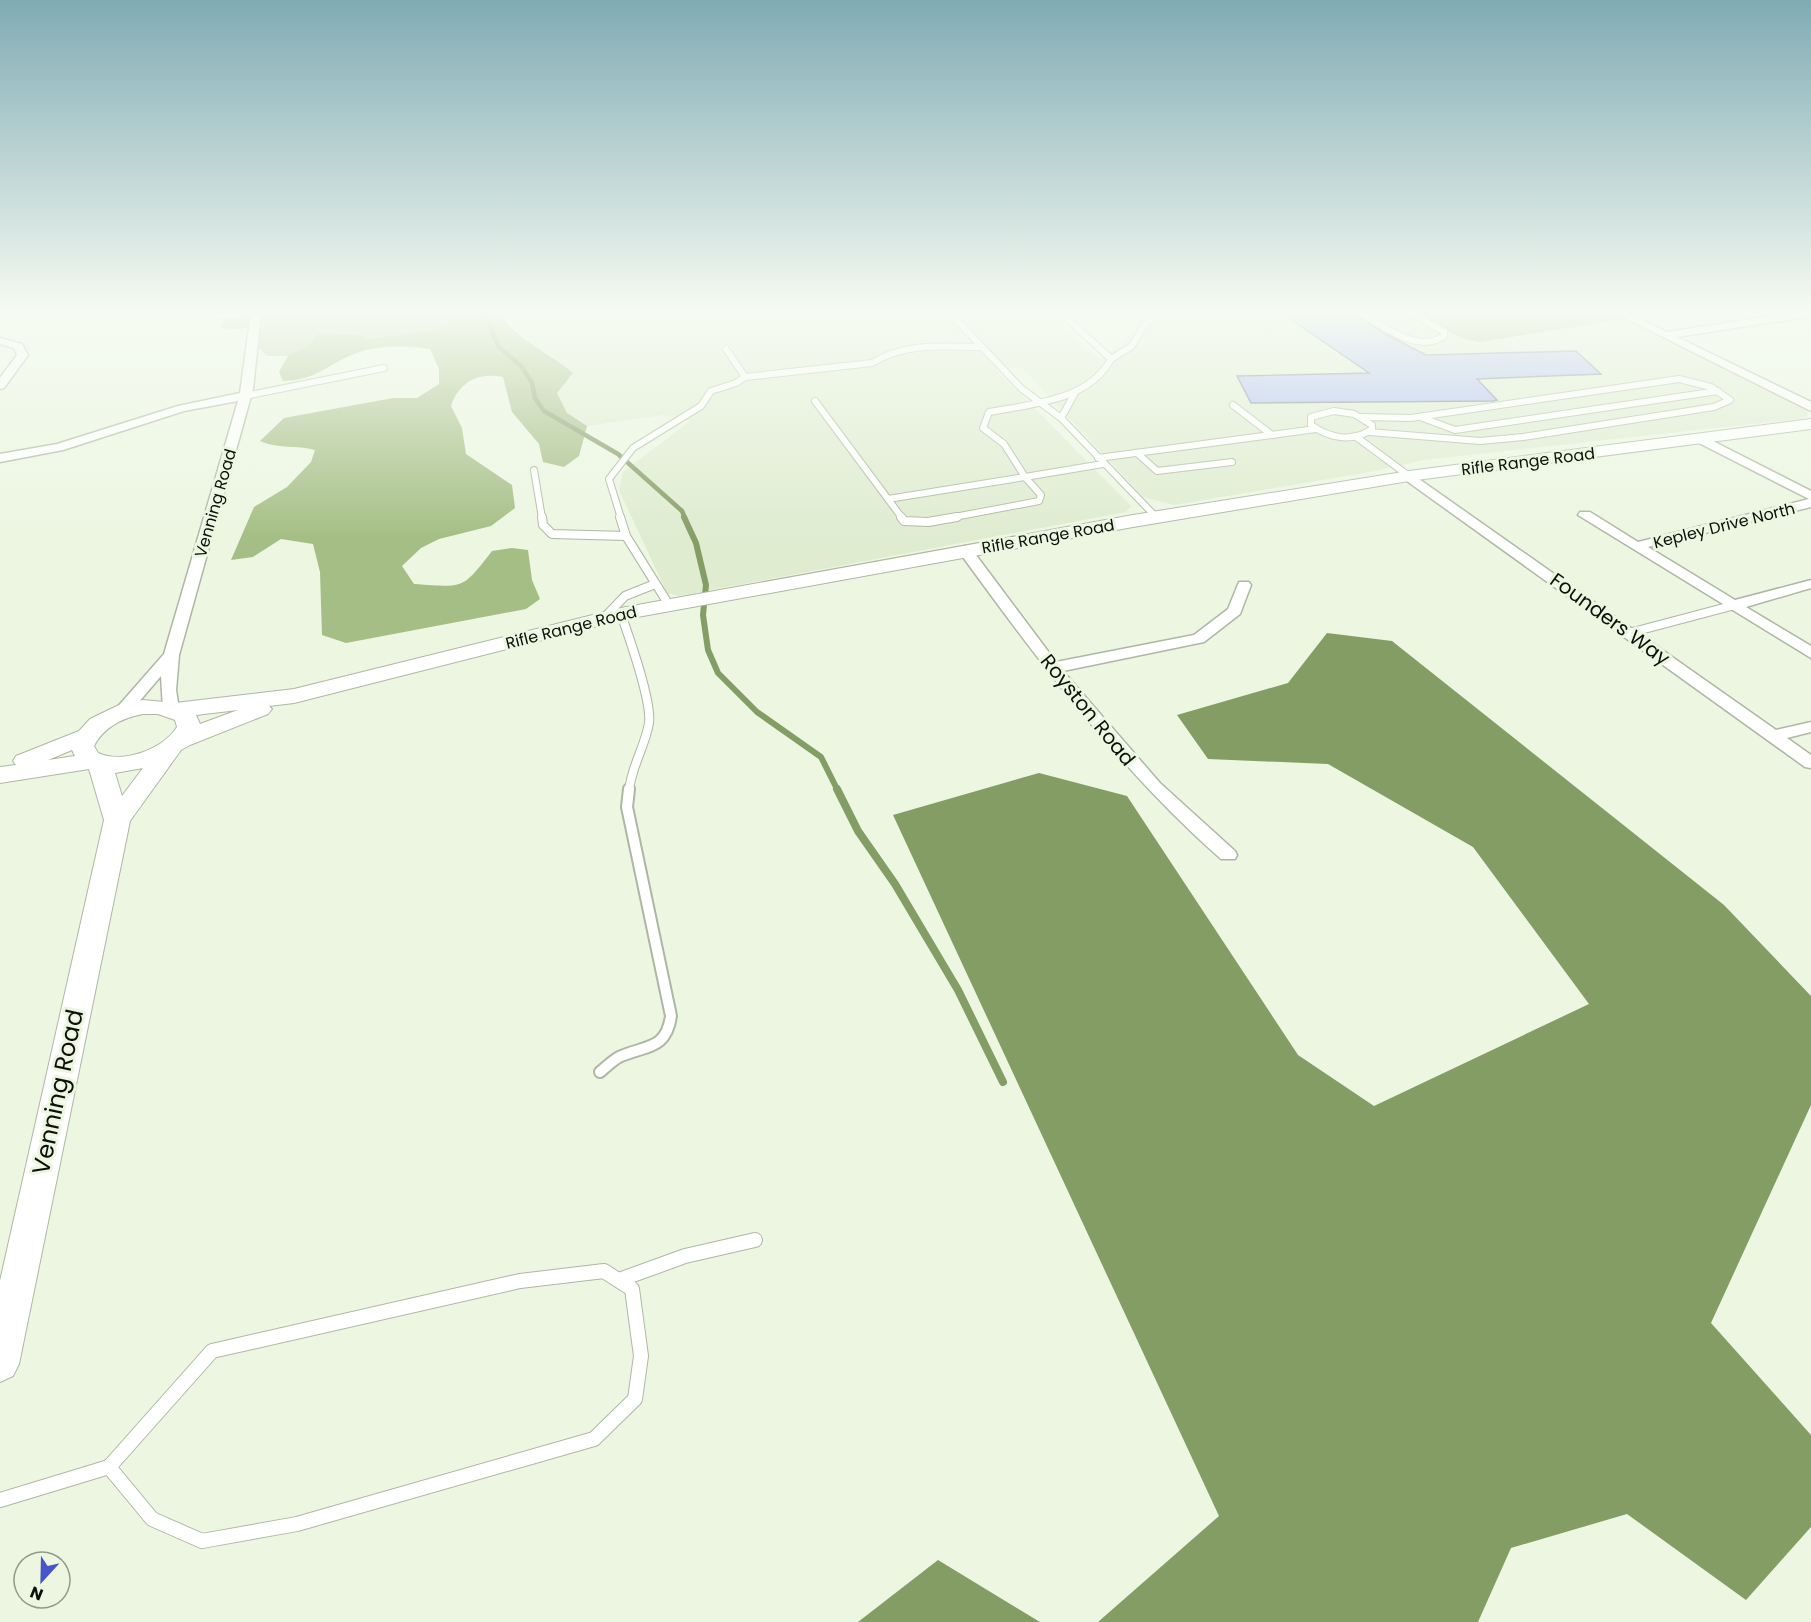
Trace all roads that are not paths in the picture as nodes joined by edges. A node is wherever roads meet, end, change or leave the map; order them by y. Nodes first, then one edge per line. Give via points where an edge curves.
1 (246, 386) edge
2 (296, 386) edge
3 (728, 386) edge
4 (1021, 386) edge
5 (1088, 386) edge
6 (1632, 386) edge
7 (1707, 386) edge
8 (1768, 386) edge
9 (1718, 390) junction
10 (1075, 393) junction
11 (245, 396) junction
12 (814, 401) dead end
13 (1038, 402) junction
14 (1233, 405) dead end
15 (1811, 407) edge
16 (1362, 417) junction
17 (1420, 417) junction
18 (1061, 418) junction
19 (1811, 424) edge
20 (1316, 429) junction
21 (1455, 430) junction
22 (1369, 432) junction
23 (1272, 435) junction
24 (1355, 436) junction
25 (1443, 438) junction
26 (1701, 438) junction
27 (1137, 453) junction
28 (0, 458) edge
29 (1100, 461) junction
30 (1232, 462) dead end
31 (534, 470) dead end
32 (1409, 476) junction
33 (1027, 477) junction
34 (1811, 496) edge
35 (888, 499) junction
36 (1811, 503) edge
37 (1585, 515) dead end
38 (1156, 517) junction
39 (626, 536) junction
40 (1637, 546) junction
41 (965, 550) junction
42 (655, 584) junction
43 (1811, 584) edge
44 (1244, 585) dead end
45 (669, 605) junction
46 (1735, 605) junction
47 (613, 616) junction
48 (1629, 633) junction
49 (1811, 653) edge
50 (171, 655) junction
51 (1052, 668) junction
52 (294, 696) junction
53 (173, 710) junction
54 (120, 714) junction
55 (1811, 727) edge
56 (86, 736) junction
57 (1774, 736) junction
58 (175, 746) junction
59 (96, 762) junction
60 (1811, 763) edge
61 (0, 773) edge
62 (117, 820) junction
63 (1228, 855) dead end
64 (600, 1072) dead end
65 (755, 1240) dead end
66 (619, 1280) junction
67 (0, 1364) edge
68 (108, 1467) junction
69 (0, 1500) edge

1 - 11 street, Venning Road
2 - 11 lane
3 - 39 lane via 711,391 701,406 633,448 616,468 609,479
4 - 13 lane
5 - 10 lane
6 - 17 lane
7 - 9 lane
8 - 15 street
9 - 21 lane
9 - 25 lane via 1730,400 1728,403 1523,437 1480,441
10 - 13 lane
10 - 18 lane
11 - 28 street via 182,408 59,447
11 - 50 street, Venning Road
12 - 35 lane
13 - 18 lane
13 - 33 lane via 989,412 983,428 1004,444
14 - 23 lane
16 - 17 lane
16 - 20 lane via 1334,411 1316,414 1309,421
16 - 22 lane via 1372,425
17 - 21 lane
18 - 29 lane
19 - 26 main road, Rifle Range Road
20 - 23 lane
20 - 24 lane via 1334,436
21 - 25 lane
22 - 24 lane
22 - 25 lane
23 - 27 lane
24 - 32 lane
26 - 32 main road, Rifle Range Road
26 - 34 street
27 - 29 lane
27 - 30 lane via 1157,471
29 - 33 lane
29 - 38 lane
31 - 39 lane via 543,525 552,534
32 - 38 main road, Rifle Range Road
32 - 48 street, Founders Way
33 - 35 lane
33 - 35 lane via 1041,495 1035,503 928,522 904,521
36 - 40 street, Kepley Drive North
37 - 40 street
38 - 41 main road, Rifle Range Road
39 - 42 lane
40 - 46 street
41 - 45 main road, Rifle Range Road
41 - 51 street, Royston Road
42 - 45 lane
42 - 47 lane via 625,594 613,603
43 - 46 street
44 - 51 street via 1235,611 1200,639
45 - 47 main road, Rifle Range Road
46 - 48 lane
46 - 49 street
47 - 52 main road, Rifle Range Road
47 - 64 lane via 637,661 648,722 630,779 627,807 671,1016 670,1030 656,1046 618,1057
48 - 57 street, Founders Way
50 - 53 street, Venning Road via 168,690
50 - 54 street, Venning Road
51 - 63 street, Royston Road via 1135,770
52 - 53 main road, Rifle Range Road
52 - 58 main road, Rifle Range Road
53 - 54 main road, Rifle Range Road via 143,708
53 - 58 main road via 189,723
54 - 56 main road, Rifle Range Road via 99,724
55 - 57 street
56 - 59 main road, Venning Road via 83,751
56 - 61 main road
57 - 60 street, Founders Way
58 - 59 main road, Rifle Range Road via 134,763
58 - 62 main road, Venning Road
59 - 61 main road
59 - 62 main road, Venning Road
62 - 67 main road, Venning Road
65 - 66 lane via 684,1256
66 - 68 lane via 604,1271 520,1281 212,1351
66 - 68 lane via 632,1289 641,1356 635,1400 594,1439 297,1524 202,1541 152,1519
68 - 69 lane

